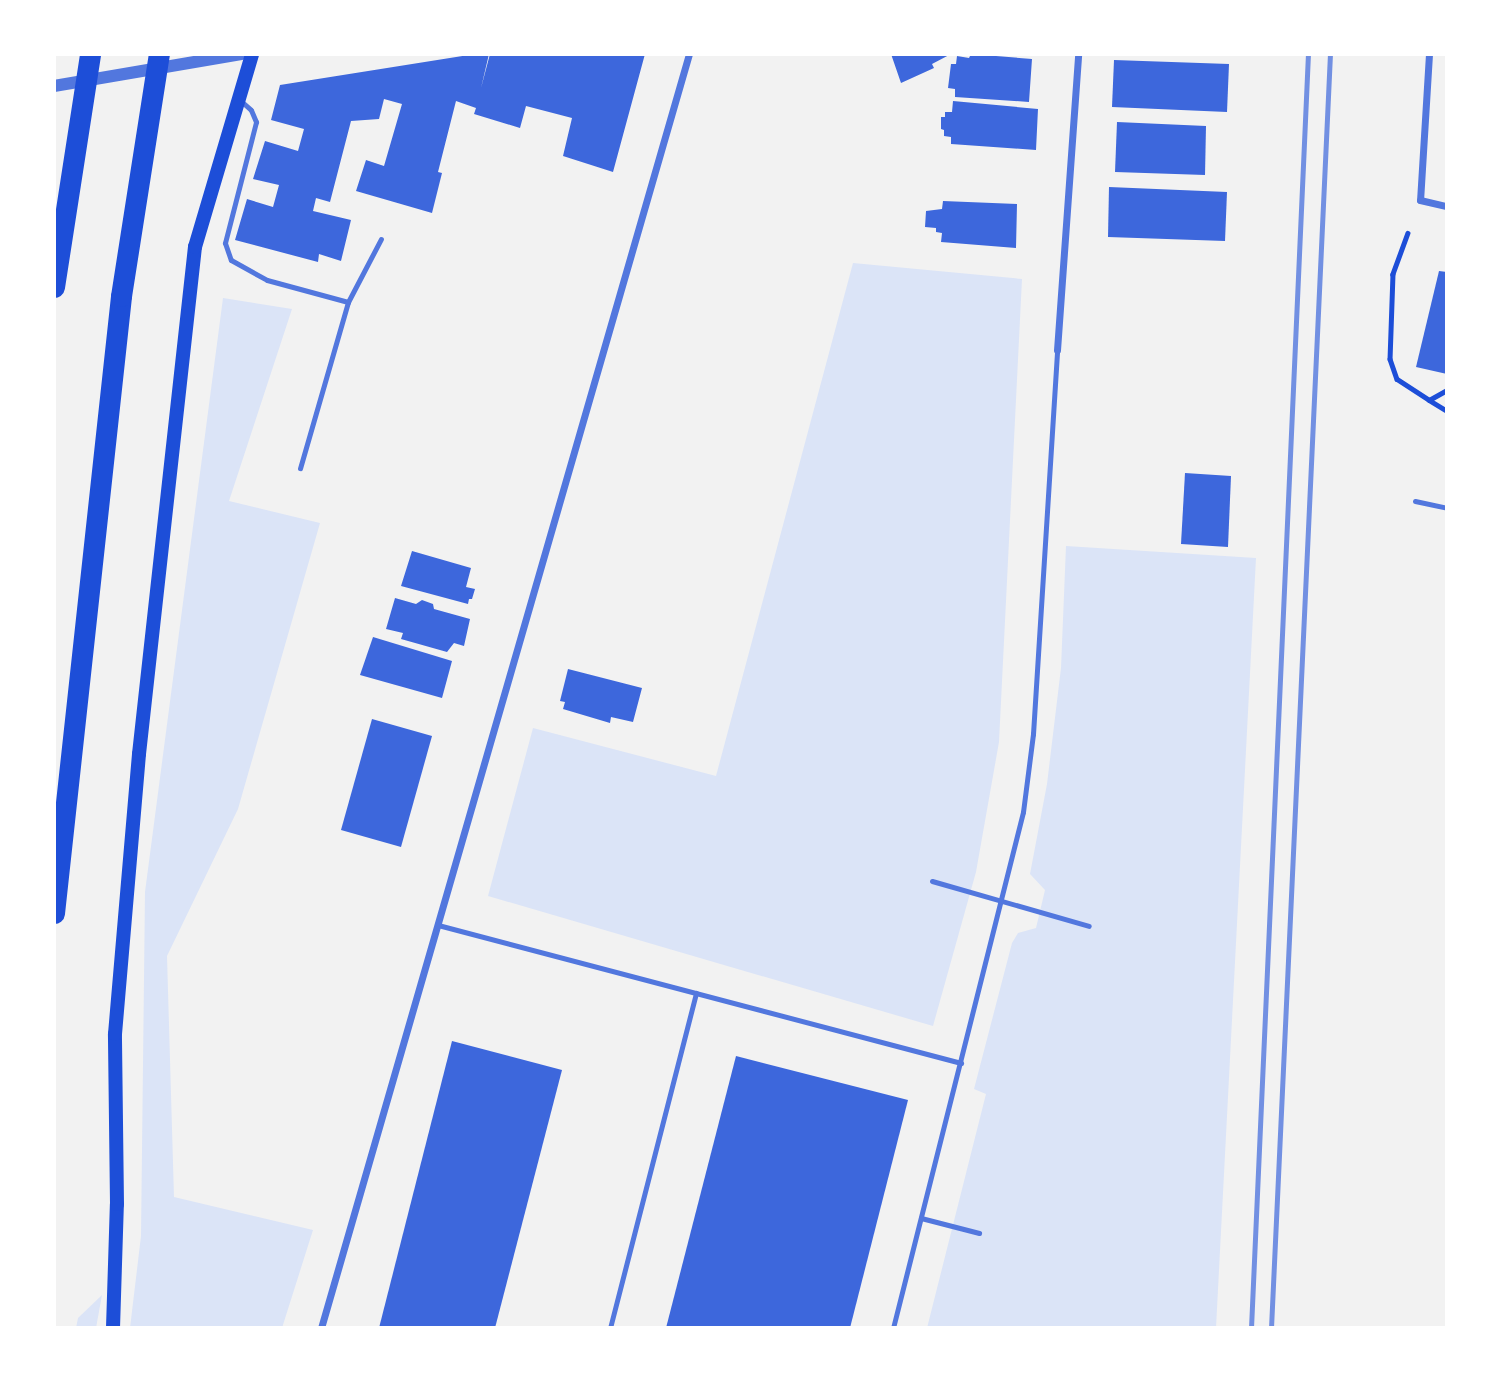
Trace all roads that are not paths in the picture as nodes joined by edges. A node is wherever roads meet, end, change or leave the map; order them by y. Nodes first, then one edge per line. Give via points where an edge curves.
1 (90, 54) edge
2 (159, 54) edge
3 (241, 54) edge
4 (252, 54) edge
5 (689, 54) edge
6 (1078, 54) edge
7 (1429, 54) edge
8 (54, 86) edge
9 (238, 99) junction
10 (1447, 206) edge
11 (382, 239) dead end
12 (54, 287) edge
13 (348, 302) junction
14 (1057, 350) joint
15 (300, 468) dead end
16 (1415, 501) dead end
17 (1447, 508) edge
18 (932, 881) dead end
19 (1002, 901) junction
20 (54, 913) edge
21 (438, 925) junction
22 (1089, 926) dead end
23 (696, 993) junction
24 (961, 1063) junction
25 (921, 1218) junction
26 (979, 1233) dead end
27 (113, 1328) edge
28 (321, 1328) edge
29 (610, 1328) edge
30 (893, 1328) edge

1 - 12 highway
2 - 20 highway via 121,296
3 - 8 street
4 - 9 main road
5 - 21 street
6 - 14 street
7 - 10 street via 1420,200
9 - 13 lane via 256,122 225,243 231,260 267,280
9 - 27 main road via 195,247 138,754 115,1034
11 - 13 lane
13 - 15 lane
14 - 19 lane via 1033,734 1023,812
16 - 17 lane
18 - 19 lane
19 - 22 lane
19 - 24 lane
21 - 23 lane
21 - 28 street
23 - 24 lane
23 - 29 lane
24 - 25 lane
25 - 26 lane
25 - 30 lane

